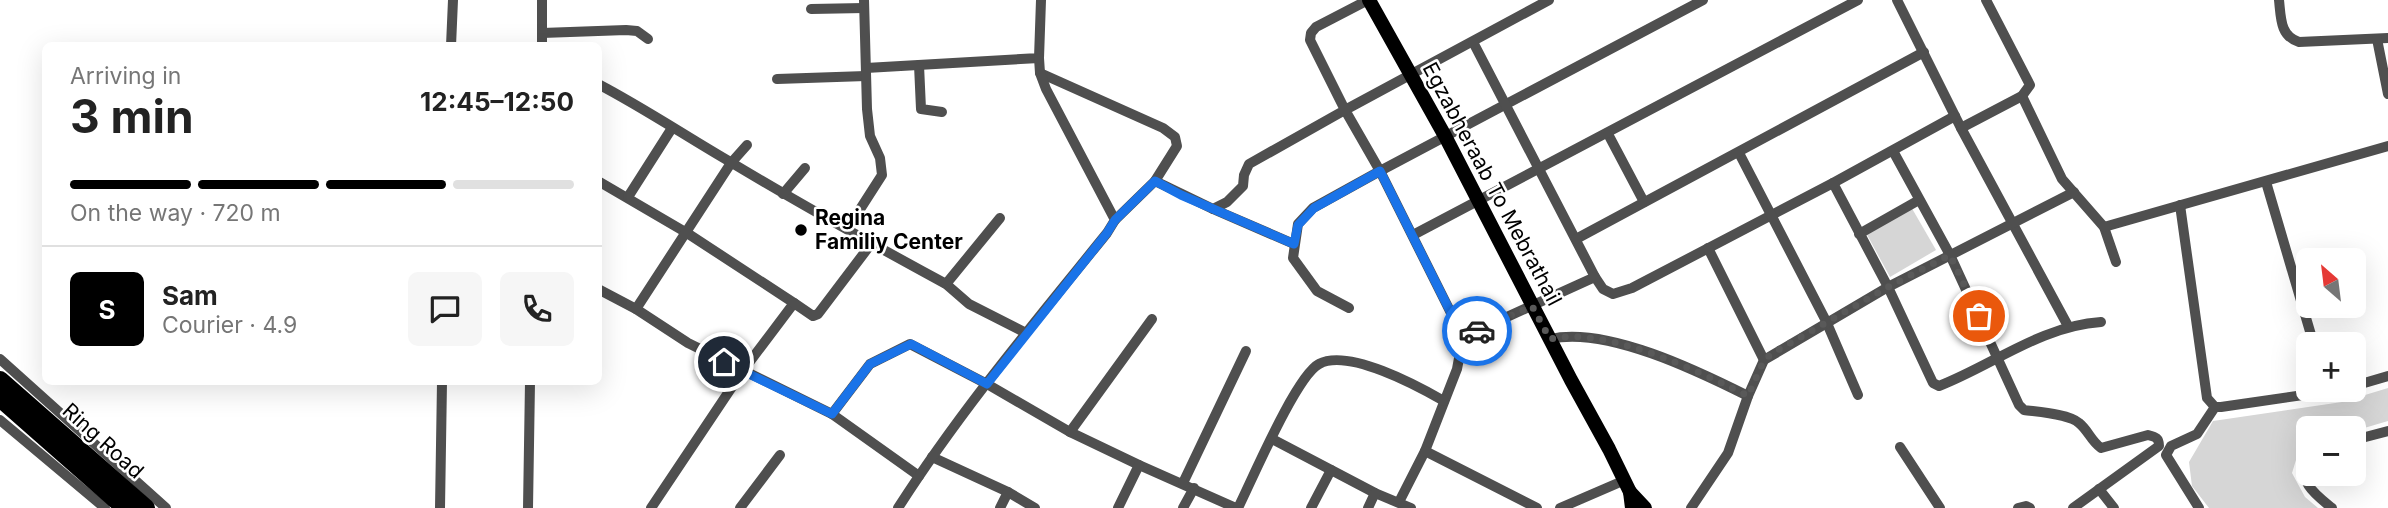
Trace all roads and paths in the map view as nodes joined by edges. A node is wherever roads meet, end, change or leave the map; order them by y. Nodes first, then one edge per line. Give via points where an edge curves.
1 (453, 0) edge
2 (542, 0) edge
3 (1041, 0) edge
4 (1369, 0) edge
5 (1549, 0) edge
6 (1703, 0) edge
7 (1858, 0) edge
8 (1897, 0) edge
9 (1986, 0) edge
10 (2279, 0) edge
11 (864, 4) edge
12 (811, 9) dead end
13 (542, 33) junction
14 (648, 39) dead end
15 (2383, 39) edge
16 (452, 42) edge
17 (542, 42) edge
18 (1473, 42) junction
19 (1924, 52) junction
20 (1039, 58) junction
21 (919, 65) junction
22 (866, 72) junction
23 (1040, 73) junction
24 (1410, 74) junction
25 (777, 79) dead end
26 (602, 85) edge
27 (2388, 94) edge
28 (2022, 96) junction
29 (1506, 105) junction
30 (1345, 110) junction
31 (942, 112) dead end
32 (1955, 116) junction
33 (672, 128) junction
34 (1961, 128) junction
35 (1608, 134) junction
36 (1445, 136) junction
37 (747, 145) dead end
38 (2388, 146) edge
39 (1893, 151) junction
40 (1739, 153) junction
41 (731, 163) junction
42 (805, 167) dead end
43 (1539, 170) junction
44 (1380, 171) junction
45 (1155, 181) junction
46 (602, 183) edge
47 (1833, 183) junction
48 (2266, 183) junction
49 (2074, 192) junction
50 (783, 194) junction
51 (628, 197) junction
52 (1919, 200) junction
53 (1479, 201) junction
54 (1644, 202) junction
55 (2180, 205) junction
56 (1213, 209) junction
57 (1771, 215) junction
58 (1000, 218) dead end
59 (1115, 220) junction
60 (2013, 222) junction
61 (2104, 227) junction
62 (848, 228) junction
63 (687, 233) junction
64 (1859, 234) junction
65 (1413, 235) junction
66 (1576, 239) junction
67 (872, 244) junction
68 (1294, 244) junction
69 (1707, 248) junction
70 (1950, 255) junction
71 (2116, 262) dead end
72 (1595, 277) junction
73 (946, 284) junction
74 (1888, 287) junction
75 (602, 291) edge
76 (793, 303) junction
77 (1532, 306) junction
78 (1349, 308) dead end
79 (636, 309) junction
80 (1152, 319) dead end
81 (1826, 321) junction
82 (2101, 322) dead end
83 (2068, 326) junction
84 (2311, 332) edge
85 (1026, 333) junction
86 (1463, 337) junction
87 (1550, 339) junction
88 (1246, 351) dead end
89 (1998, 356) junction
90 (0, 359) edge
91 (1764, 360) junction
92 (742, 372) junction
93 (2388, 376) edge
94 (0, 380) edge
95 (2366, 382) edge
96 (987, 384) junction
97 (442, 385) edge
98 (530, 385) edge
99 (1752, 388) junction
100 (1858, 395) dead end
101 (2296, 395) edge
102 (0, 398) edge
103 (1444, 401) junction
104 (2215, 407) junction
105 (832, 414) junction
106 (0, 420) edge
107 (2388, 431) edge
108 (1070, 432) junction
109 (2366, 437) edge
110 (1272, 439) junction
111 (1900, 447) dead end
112 (2163, 448) junction
113 (1424, 450) junction
114 (780, 455) dead end
115 (932, 457) junction
116 (1139, 466) junction
117 (1331, 470) junction
118 (919, 476) junction
119 (1188, 486) junction
120 (1628, 486) junction
121 (2308, 486) edge
122 (2099, 489) junction
123 (1008, 492) junction
124 (1375, 493) junction
125 (1399, 502) junction
126 (106, 508) edge
127 (125, 508) edge
128 (146, 508) edge
129 (166, 508) edge
130 (440, 508) edge
131 (528, 508) edge
132 (651, 508) edge
133 (740, 508) edge
134 (898, 508) edge
135 (1000, 508) edge
136 (1035, 508) edge
137 (1118, 508) edge
138 (1183, 508) edge
139 (1237, 508) edge
140 (1311, 508) edge
141 (1368, 508) edge
142 (1411, 508) edge
143 (1537, 508) edge
144 (1560, 508) edge
145 (1632, 508) edge
146 (1645, 508) edge
147 (1691, 508) edge
148 (1940, 508) edge
149 (2018, 508) edge
150 (2030, 508) edge
151 (2073, 508) edge
152 (2114, 508) edge
153 (2199, 508) edge
154 (2332, 508) edge

1 - 16 street
2 - 13 street
3 - 20 street
4 - 24 main road, Egzabheraab To Mebrathail
4 - 30 street via 1311,33 1310,40
5 - 18 street
6 - 29 street
7 - 35 street
8 - 19 street
9 - 28 street via 2030,85
10 - 15 street via 2284,33 2290,39
11 - 12 street
11 - 22 street
13 - 14 street via 626,30
13 - 17 street
15 - 27 street
18 - 24 street
18 - 29 street
19 - 32 street
19 - 40 street
20 - 21 street
20 - 23 street
21 - 22 street
21 - 31 street via 921,109
22 - 25 street
22 - 62 street via 870,136 882,175
23 - 45 street via 1175,137 1177,146
23 - 59 street
24 - 30 street
24 - 36 main road, Egzabheraab To Mebrathail
26 - 33 street
28 - 34 street
28 - 49 street via 2062,180
29 - 36 street
29 - 43 street
30 - 44 street
30 - 56 street via 1249,164 1243,186
32 - 34 street
32 - 39 street
33 - 41 street
33 - 51 street
34 - 60 street
35 - 43 street
35 - 54 street
36 - 44 street
36 - 53 main road, Egzabheraab To Mebrathail
37 - 41 street
38 - 48 street
39 - 47 street
39 - 52 street
40 - 54 street
40 - 57 street
41 - 50 street
41 - 63 street
42 - 50 street
43 - 53 street
43 - 66 street
44 - 65 street
44 - 68 street via 1314,208 1298,225
45 - 56 street
45 - 59 street
46 - 51 street
47 - 57 street
47 - 64 street
48 - 55 street
48 - 84 street
49 - 60 street
49 - 61 street
50 - 62 street
51 - 63 street
52 - 64 street
52 - 70 street
53 - 65 street
53 - 77 main road, Egzabheraab To Mebrathail
54 - 66 street
55 - 61 street
55 - 104 street via 2207,398
56 - 68 street
57 - 69 street
57 - 81 street
58 - 73 street
59 - 85 street
60 - 70 street
60 - 83 street
61 - 71 street
62 - 67 street
63 - 76 street
63 - 79 street
64 - 74 street
65 - 86 street
66 - 72 street
67 - 73 street
67 - 76 street via 818,314 813,316
68 - 78 street via 1293,258 1317,291
69 - 72 street via 1622,293 1608,293
69 - 91 street
70 - 74 street
70 - 89 street
72 - 77 street
73 - 85 street via 969,304
74 - 81 street
74 - 89 street via 1933,383 1939,386
75 - 79 street
76 - 92 street
77 - 86 street
77 - 87 main road, Egzabheraab To Mebrathail
79 - 92 street
80 - 108 street
81 - 91 street
81 - 100 street
82 - 83 street
83 - 89 street
85 - 96 street
86 - 103 street
87 - 99 street via 1580,337 1650,353
87 - 120 main road, Egzabheraab To Mebrathail
88 - 119 street
89 - 112 street via 2024,410 2079,422 2101,448 2148,435
90 - 129 street
91 - 99 street
92 - 105 street
92 - 132 street
93 - 95 street
94 - 128 highway, Ring Road
96 - 105 street via 911,344 870,364
96 - 108 street
96 - 115 street
97 - 130 street
98 - 131 street
99 - 147 street via 1728,453
101 - 104 street
102 - 127 highway
103 - 110 street via 1388,373 1334,359 1308,372
103 - 113 street
104 - 112 street via 2197,434
105 - 118 street
106 - 126 street
107 - 109 street
108 - 116 street
110 - 117 street
110 - 139 street
111 - 148 street
112 - 122 street
112 - 153 street
113 - 125 street
113 - 143 street
114 - 133 street
115 - 118 street
115 - 123 street
116 - 119 street
116 - 137 street
117 - 124 street
117 - 140 street
118 - 134 street
119 - 138 street
119 - 139 street
120 - 144 street
120 - 145 main road, Egzabheraab To Mebrathail
120 - 146 main road
121 - 154 street
122 - 151 street
122 - 152 street
123 - 135 street
123 - 136 street
124 - 125 street
124 - 141 street
125 - 142 street
149 - 150 street

